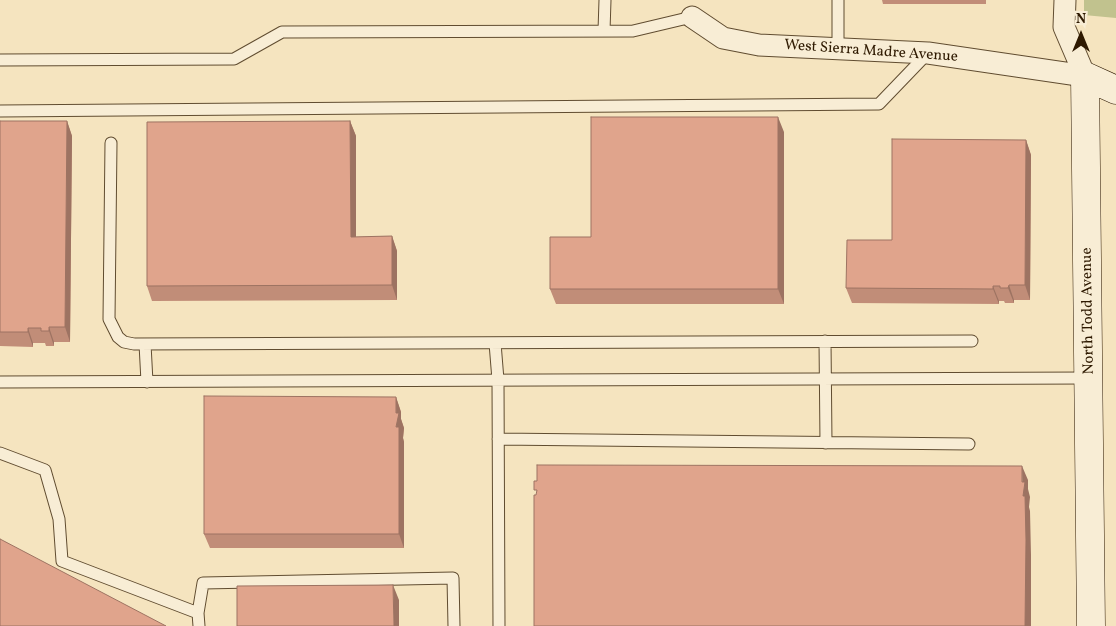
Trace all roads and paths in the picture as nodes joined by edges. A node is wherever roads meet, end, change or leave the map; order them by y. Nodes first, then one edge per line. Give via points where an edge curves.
1 (605, 0) edge
2 (838, 0) edge
3 (1065, 0) edge
4 (692, 17) joint
5 (604, 31) junction
6 (838, 48) junction
7 (928, 53) junction
8 (0, 60) edge
9 (1116, 69) edge
10 (1085, 76) junction
11 (1116, 90) edge
12 (0, 111) edge
13 (112, 143) dead end
14 (972, 340) dead end
15 (825, 341) junction
16 (495, 342) junction
17 (145, 344) junction
18 (1090, 378) junction
19 (824, 379) junction
20 (498, 380) junction
21 (0, 382) edge
22 (147, 382) junction
23 (498, 439) junction
24 (826, 443) junction
25 (969, 444) dead end
26 (0, 453) edge
27 (198, 613) junction
28 (199, 626) edge
29 (454, 626) edge
30 (499, 626) edge
31 (1091, 626) edge

1 - 5 lane
2 - 6 lane
3 - 10 street, North Todd Avenue via 1064,27
4 - 5 lane via 633,31
4 - 6 street, West Sierra Madre Avenue via 723,38 759,45
5 - 8 lane via 282,32 234,59
6 - 7 street, West Sierra Madre Avenue
7 - 10 street, West Sierra Madre Avenue
7 - 12 lane via 879,104
9 - 10 street, West Sierra Madre Avenue
10 - 11 street, West Sierra Madre Avenue
10 - 18 street, North Todd Avenue
13 - 17 lane via 109,318 112,330 124,342
14 - 15 lane
15 - 16 lane
15 - 19 lane
16 - 17 lane
16 - 20 lane
17 - 22 lane
18 - 19 lane
18 - 31 street, North Todd Avenue
19 - 20 lane
19 - 24 lane
20 - 22 lane
20 - 23 lane
21 - 22 lane
23 - 24 lane
23 - 30 lane
24 - 25 lane
26 - 27 lane via 45,470 59,519 62,562
27 - 28 lane
27 - 29 lane via 203,583 453,578

